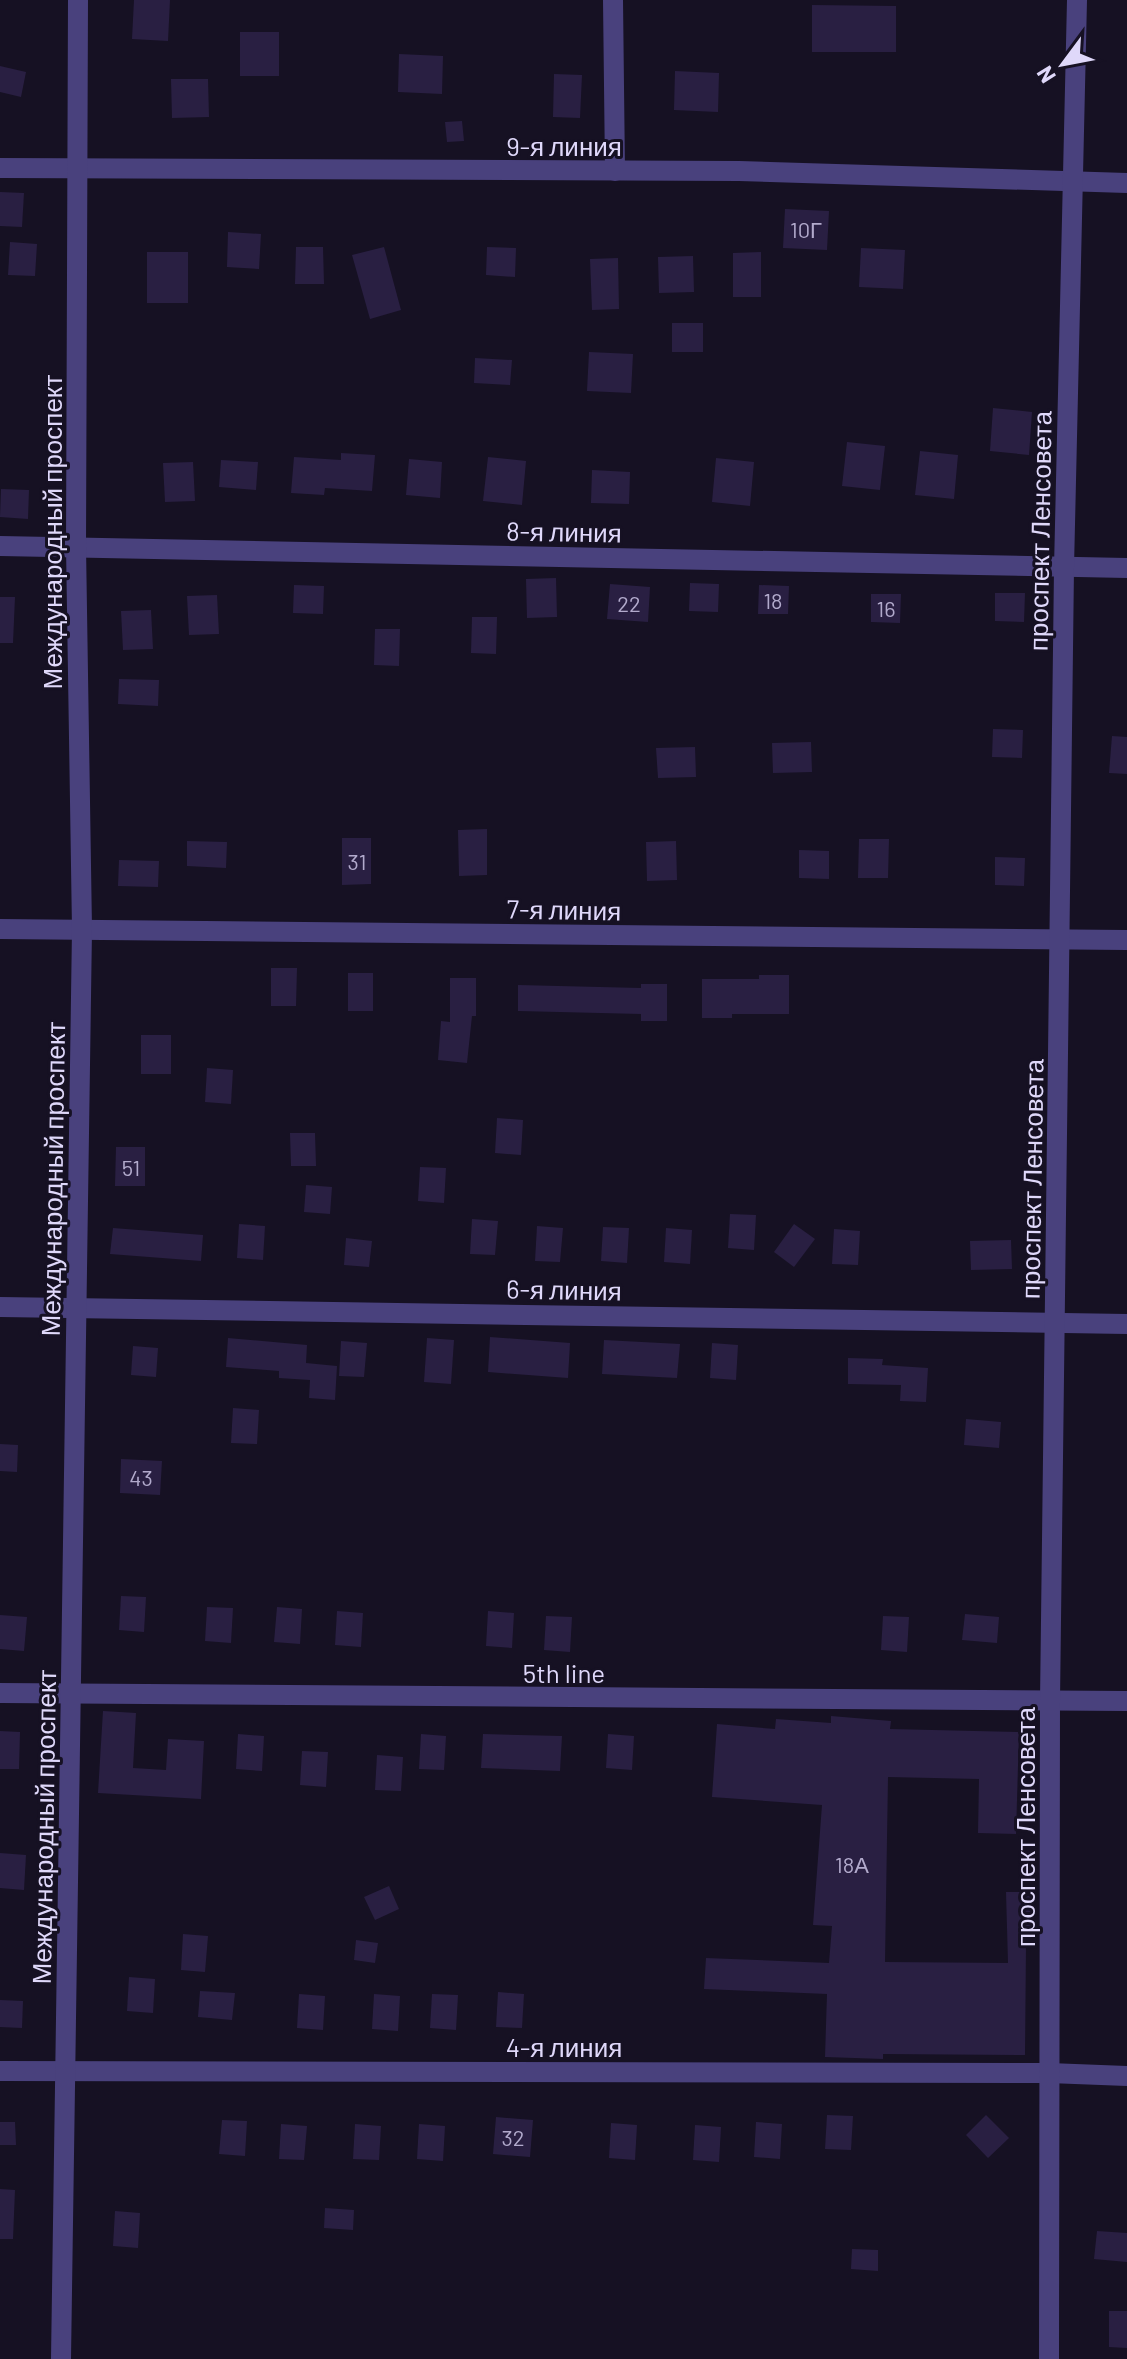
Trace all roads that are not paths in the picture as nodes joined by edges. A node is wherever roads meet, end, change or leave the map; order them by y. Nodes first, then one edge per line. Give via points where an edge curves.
1 (78, 0) edge
2 (613, 0) edge
3 (1077, 0) edge
4 (0, 168) edge
5 (76, 170) junction
6 (615, 171) junction
7 (1073, 183) junction
8 (1127, 183) edge
9 (0, 546) edge
10 (76, 546) junction
11 (1064, 568) junction
12 (1127, 568) edge
13 (0, 929) edge
14 (82, 929) junction
15 (1060, 940) junction
16 (1127, 940) edge
17 (0, 1307) edge
18 (76, 1307) junction
19 (1055, 1323) junction
20 (1127, 1324) edge
21 (0, 1693) edge
22 (71, 1694) junction
23 (1050, 1701) junction
24 (1127, 1701) edge
25 (0, 2071) edge
26 (65, 2071) junction
27 (1049, 2073) junction
28 (1127, 2076) edge
29 (61, 2359) edge
30 (1049, 2359) edge

1 - 5 street, Международный проспект
2 - 6 street
3 - 7 street, проспект Ленсовета
4 - 5 street, 9-я линия
5 - 6 street, 9-я линия
5 - 10 street, Международный проспект
6 - 7 street, 9-я линия
7 - 8 street, 9-я линия
7 - 11 street, проспект Ленсовета
9 - 10 street, 8-я линия
10 - 11 street, 8-я линия
10 - 14 street, Международный проспект
11 - 12 street, 8-я линия
11 - 15 street, проспект Ленсовета
13 - 14 street, 7-я линия
14 - 15 street, 7-я линия
14 - 18 street, Международный проспект
15 - 16 street, 7-я линия
15 - 19 street, проспект Ленсовета
17 - 18 street, 6-я линия
18 - 19 street, 6-я линия
18 - 22 street, Международный проспект
19 - 20 street, 6-я линия
19 - 23 street, проспект Ленсовета
21 - 22 street, 5th line
22 - 23 street, 5th line
22 - 26 street, Международный проспект
23 - 24 street, 5th line
23 - 27 street, проспект Ленсовета
25 - 26 street, 4-я линия
26 - 27 street, 4-я линия
26 - 29 street, Международный проспект
27 - 28 street, 4-я линия
27 - 30 street, проспект Ленсовета

